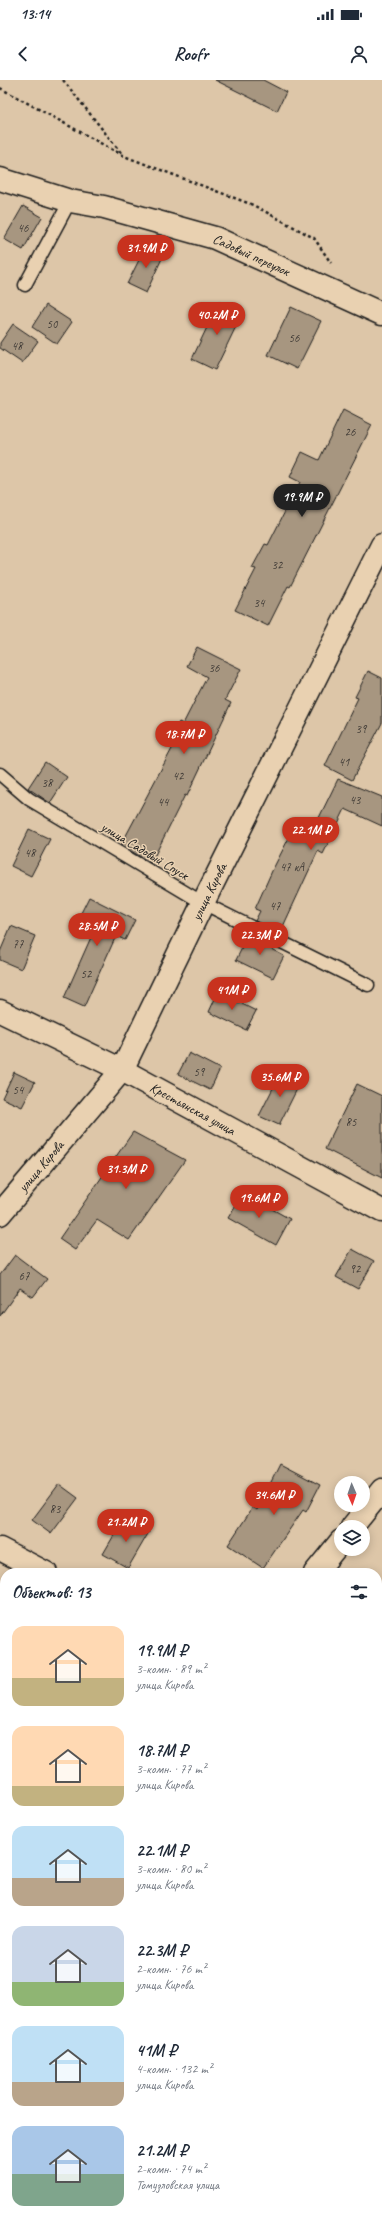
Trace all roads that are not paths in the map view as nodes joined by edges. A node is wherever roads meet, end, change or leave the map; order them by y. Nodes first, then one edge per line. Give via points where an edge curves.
1 (0, 179) edge
2 (70, 201) junction
3 (25, 285) dead end
4 (382, 314) edge
5 (382, 545) edge
6 (0, 774) edge
7 (203, 903) junction
8 (368, 985) dead end
9 (0, 1011) edge
10 (122, 1070) junction
11 (382, 1211) edge
12 (0, 1214) edge
13 (382, 1490) edge
14 (358, 1520) edge
15 (0, 1549) edge
16 (334, 1549) edge
17 (36, 1568) edge
18 (319, 1568) edge

1 - 2 street, Садовый переулок
2 - 3 lane
2 - 4 street, Садовый переулок via 104,207 215,238
5 - 7 street, улица Кирова
6 - 7 lane, улица Садовый Спуск via 29,799
7 - 8 lane, улица Садовый Спуск
7 - 10 street, улица Кирова
9 - 10 street, Крестьянская улица
10 - 11 street, Крестьянская улица
10 - 12 street, улица Кирова
13 - 14 street
15 - 17 street
16 - 18 street

